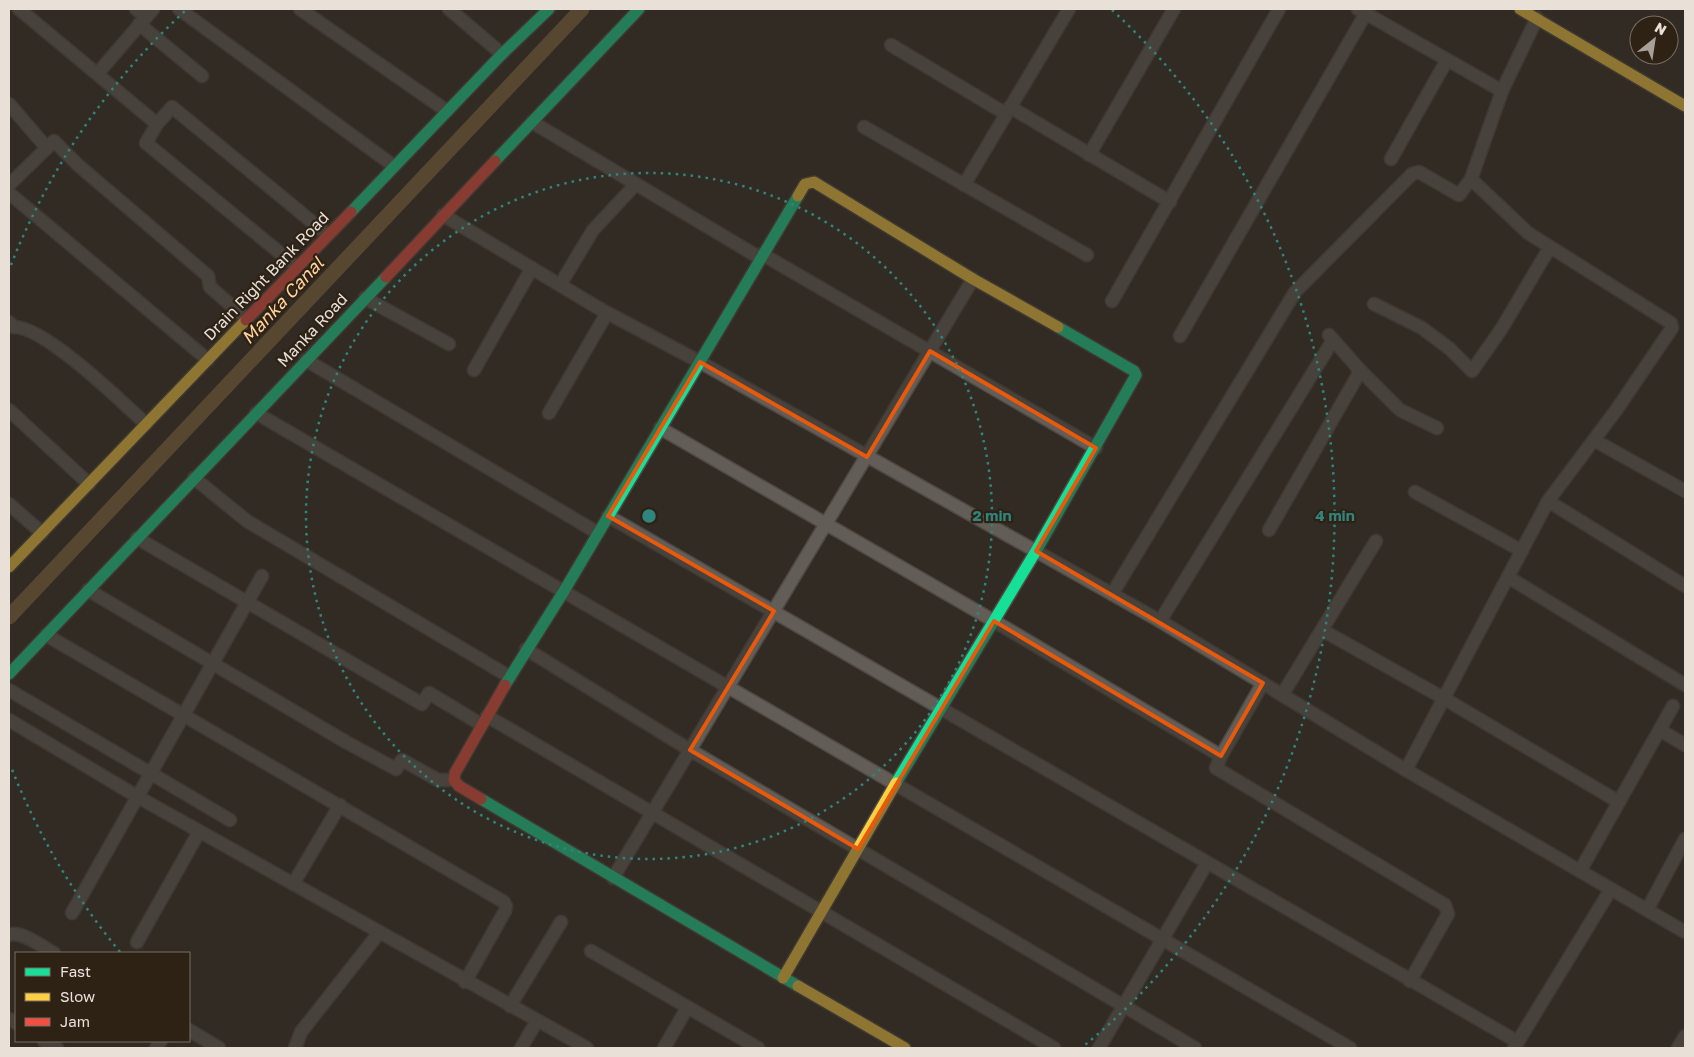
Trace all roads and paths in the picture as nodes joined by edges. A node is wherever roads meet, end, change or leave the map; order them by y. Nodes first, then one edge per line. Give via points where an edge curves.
1 (19, 9) edge
2 (179, 9) edge
3 (300, 9) edge
4 (449, 9) edge
5 (549, 9) edge
6 (639, 9) edge
7 (1069, 9) edge
8 (1174, 9) edge
9 (1278, 9) edge
10 (1520, 9) edge
11 (1362, 11) edge
12 (144, 15) edge
13 (1537, 18) junction
14 (891, 45) dead end
15 (502, 54) junction
16 (1447, 60) junction
17 (98, 73) junction
18 (202, 76) dead end
19 (1502, 91) junction
20 (9, 104) edge
21 (1685, 106) edge
22 (447, 111) junction
23 (1008, 111) junction
24 (532, 122) junction
25 (157, 124) junction
26 (864, 128) dead end
27 (48, 148) junction
28 (1089, 155) junction
29 (1391, 159) dead end
30 (394, 166) junction
31 (1472, 179) junction
32 (636, 184) junction
33 (9, 185) edge
34 (964, 185) junction
35 (9, 193) edge
36 (1170, 202) junction
37 (443, 215) junction
38 (328, 235) junction
39 (1550, 247) junction
40 (1087, 255) dead end
41 (761, 256) junction
42 (297, 266) junction
43 (532, 268) junction
44 (973, 279) junction
45 (560, 285) junction
46 (365, 298) junction
47 (1112, 301) dead end
48 (1374, 304) dead end
49 (607, 313) junction
50 (247, 319) junction
51 (9, 322) edge
52 (1180, 336) dead end
53 (449, 344) dead end
54 (930, 351) junction
55 (208, 360) junction
56 (306, 360) junction
57 (700, 362) junction
58 (1358, 368) junction
59 (474, 370) dead end
60 (9, 410) edge
61 (256, 413) junction
62 (548, 413) dead end
63 (146, 424) junction
64 (660, 428) junction
65 (1438, 428) dead end
66 (1594, 440) junction
67 (1096, 448) junction
68 (867, 457) junction
69 (194, 478) junction
70 (89, 484) junction
71 (1685, 491) edge
72 (1415, 492) dead end
73 (1548, 501) junction
74 (9, 504) edge
75 (608, 516) junction
76 (827, 523) junction
77 (1269, 530) dead end
78 (42, 532) junction
79 (598, 533) junction
80 (137, 538) junction
81 (1376, 541) dead end
82 (1036, 551) junction
83 (1522, 551) junction
84 (9, 567) edge
85 (262, 576) dead end
86 (1508, 577) junction
87 (1685, 586) edge
88 (88, 590) junction
89 (564, 591) junction
90 (1112, 594) junction
91 (246, 603) junction
92 (774, 611) junction
93 (994, 621) junction
94 (1160, 621) junction
95 (1322, 630) junction
96 (46, 635) junction
97 (526, 649) junction
98 (212, 664) junction
99 (9, 674) edge
100 (510, 677) junction
101 (1263, 684) junction
102 (728, 685) junction
103 (1685, 685) edge
104 (9, 690) edge
105 (1282, 695) junction
106 (1445, 699) junction
107 (1673, 706) dead end
108 (940, 710) junction
109 (184, 714) junction
110 (9, 720) edge
111 (485, 721) junction
112 (1660, 730) junction
113 (1685, 745) edge
114 (690, 750) junction
115 (1221, 756) junction
116 (1406, 770) junction
117 (151, 774) junction
118 (454, 780) junction
119 (896, 784) junction
120 (138, 797) junction
121 (1619, 802) junction
122 (340, 805) junction
123 (652, 812) junction
124 (230, 820) dead end
125 (199, 832) junction
126 (1685, 839) edge
127 (858, 849) junction
128 (1207, 863) junction
129 (1580, 871) junction
130 (614, 878) junction
131 (292, 884) junction
132 (1612, 889) junction
133 (1647, 910) junction
134 (821, 912) junction
135 (72, 913) dead end
136 (561, 922) dead end
137 (1685, 932) edge
138 (379, 933) junction
139 (9, 935) edge
140 (1163, 939) junction
141 (137, 942) dead end
142 (591, 951) dead end
143 (52, 952) edge
144 (783, 978) junction
145 (1410, 981) junction
146 (465, 982) junction
147 (1124, 1005) junction
148 (510, 1006) junction
149 (687, 1008) junction
150 (537, 1021) junction
151 (190, 1031) edge
152 (1685, 1036) edge
153 (1518, 1046) edge
154 (219, 1048) edge
155 (295, 1048) edge
156 (521, 1048) edge
157 (587, 1048) edge
158 (664, 1048) edge
159 (758, 1048) edge
160 (905, 1048) edge
161 (1054, 1048) edge
162 (1099, 1048) edge
163 (1195, 1048) edge
164 (1350, 1048) edge
165 (1678, 1048) edge

1 - 17 street
2 - 30 street
3 - 22 street
4 - 15 street
5 - 15 street, Drain Right Bank Road
6 - 24 street, Manka Road
7 - 23 street
8 - 28 street
9 - 36 street
10 - 13 street
11 - 16 street
11 - 52 street
12 - 17 street
12 - 18 street
13 - 19 street
13 - 21 street
14 - 23 street
15 - 22 street, Drain Right Bank Road
16 - 19 street
16 - 29 street
17 - 25 street
19 - 31 street
20 - 27 street
22 - 30 street, Drain Right Bank Road
23 - 28 street
23 - 34 street
24 - 32 street
24 - 37 street, Manka Road
25 - 38 street via 172,107
25 - 42 street via 146,143
26 - 34 street
27 - 33 street
27 - 50 street via 54,141 208,276 210,287
28 - 36 street
30 - 38 street, Drain Right Bank Road
31 - 39 street via 1528,233
31 - 90 street via 1459,195 1419,172 1412,174 1294,292
32 - 41 street
32 - 45 street via 593,230
34 - 40 street
35 - 55 street
36 - 47 street
37 - 43 street
37 - 46 street, Manka Road
38 - 42 street, Drain Right Bank Road
39 - 48 street via 1474,370 1469,370 1450,349 1422,328
39 - 66 street via 1671,323 1672,328
41 - 44 street via 805,184 814,182
41 - 54 street
41 - 57 street
42 - 50 street, Drain Right Bank Road
43 - 45 street
43 - 59 street
44 - 54 street
44 - 67 street via 1134,371 1136,380
45 - 49 street
46 - 53 street
46 - 56 street, Manka Road
49 - 57 street
49 - 62 street
50 - 55 street, Drain Right Bank Road
51 - 63 street via 14,327 24,327 56,347
54 - 67 street
54 - 68 street
55 - 63 street, Drain Right Bank Road
56 - 61 street, Manka Road
56 - 79 street
57 - 64 street
57 - 68 street
58 - 65 street via 1400,410
58 - 77 street via 1358,375
58 - 94 street via 1330,336
60 - 70 street
61 - 69 street, Manka Road
61 - 89 street
63 - 70 street, Drain Right Bank Road
64 - 75 street
64 - 76 street
66 - 71 street
66 - 73 street
67 - 82 street
68 - 76 street
68 - 82 street
69 - 80 street, Manka Road
69 - 100 street via 247,520
70 - 78 street, Drain Right Bank Road
72 - 83 street
73 - 83 street
73 - 87 street
74 - 78 street
75 - 79 street
75 - 92 street
76 - 92 street
76 - 93 street
78 - 84 street, Drain Right Bank Road
79 - 89 street
80 - 88 street, Manka Road
80 - 91 street
81 - 95 street
82 - 90 street
82 - 93 street
83 - 86 street
85 - 91 street
86 - 103 street
86 - 106 street
88 - 96 street, Manka Road
88 - 98 street
89 - 97 street
89 - 102 street
90 - 94 street
91 - 98 street
91 - 111 street via 422,704 429,693
92 - 102 street
92 - 108 street
93 - 108 street
93 - 115 street
94 - 101 street
95 - 105 street
95 - 106 street
96 - 99 street, Manka Road
96 - 109 street
97 - 100 street
97 - 114 street
98 - 109 street
98 - 118 street via 396,769 402,760 438,780
100 - 111 street
101 - 105 street
101 - 115 street
102 - 114 street
102 - 119 street
104 - 117 street
105 - 116 street
106 - 116 street
106 - 121 street
107 - 112 street
108 - 119 street
108 - 128 street
109 - 117 street
109 - 122 street
110 - 120 street
111 - 118 street
111 - 123 street
112 - 113 street
112 - 121 street
114 - 123 street
114 - 127 street
115 - 145 street via 1216,764 1218,772 1445,905 1448,914
116 - 129 street
117 - 120 street
117 - 124 street
118 - 130 street via 459,786
119 - 127 street
119 - 140 street
120 - 125 street
120 - 135 street
121 - 129 street
122 - 131 street
122 - 146 street via 504,902 505,911
123 - 130 street
123 - 134 street
125 - 131 street
125 - 141 street
126 - 133 street
127 - 134 street
127 - 147 street
128 - 140 street
128 - 145 street
129 - 132 street
130 - 144 street
131 - 138 street
132 - 133 street
132 - 153 street
133 - 137 street
134 - 144 street
134 - 161 street
136 - 148 street
138 - 146 street
138 - 155 street via 302,1032
139 - 143 street via 22,935
140 - 147 street
140 - 164 street
142 - 149 street
144 - 160 street
145 - 153 street
146 - 148 street
147 - 162 street
147 - 163 street
148 - 150 street
149 - 158 street
149 - 159 street
150 - 156 street
150 - 157 street
151 - 154 street
152 - 165 street

